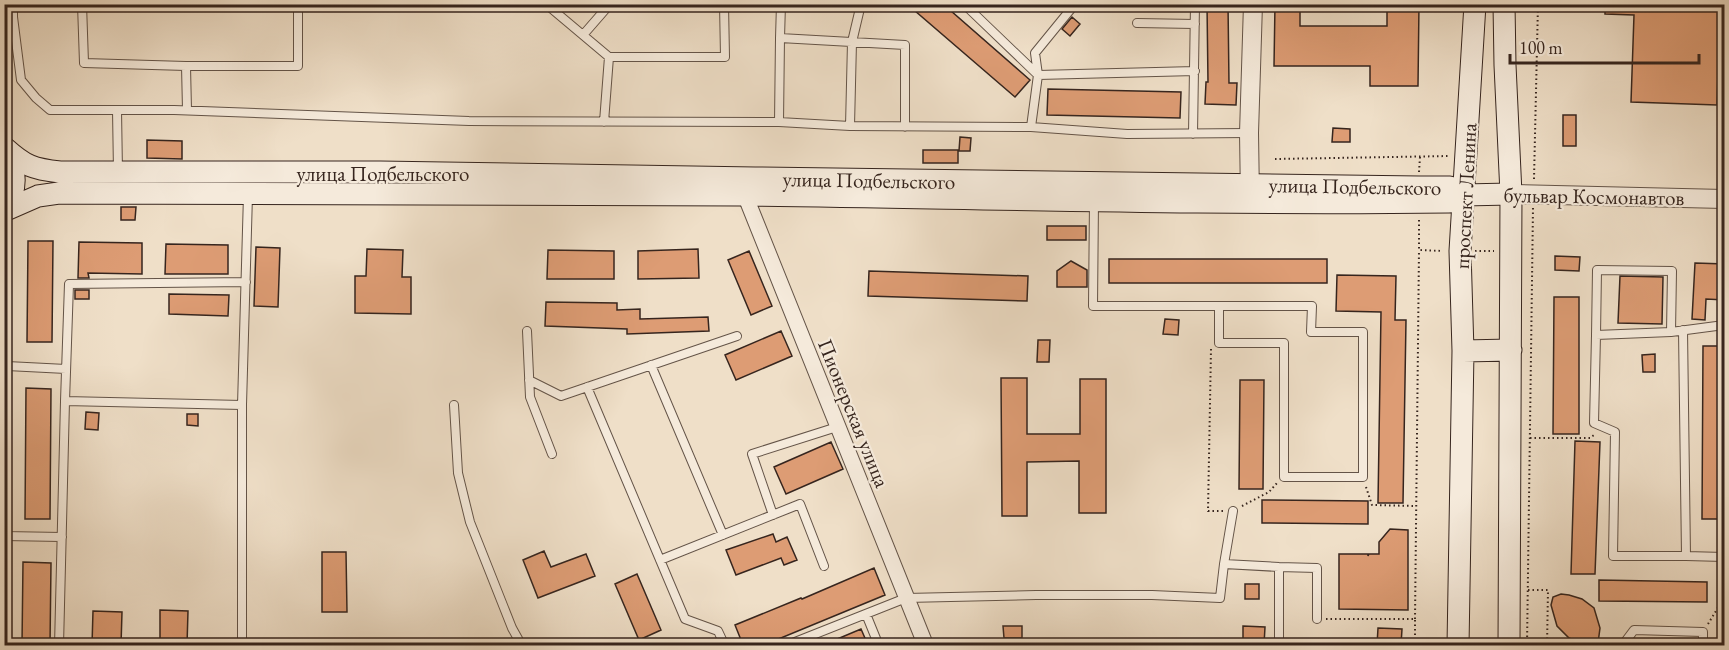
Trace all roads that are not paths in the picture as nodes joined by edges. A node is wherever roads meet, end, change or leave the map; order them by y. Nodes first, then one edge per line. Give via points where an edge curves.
1 (13, 4) edge
2 (82, 4) edge
3 (298, 4) edge
4 (610, 4) edge
5 (724, 4) edge
6 (781, 4) edge
7 (861, 4) edge
8 (964, 4) edge
9 (1075, 4) edge
10 (1195, 4) edge
11 (1253, 4) edge
12 (1475, 4) edge
13 (1504, 4) edge
14 (547, 5) edge
15 (9, 18) edge
16 (1137, 23) dead end
17 (1195, 24) junction
18 (583, 35) junction
19 (780, 38) junction
20 (852, 42) junction
21 (609, 57) junction
22 (186, 66) junction
23 (1195, 71) junction
24 (1038, 75) junction
25 (117, 110) junction
26 (187, 110) junction
27 (604, 122) junction
28 (779, 122) junction
29 (850, 126) junction
30 (905, 127) junction
31 (1031, 127) junction
32 (1250, 133) junction
33 (1193, 134) junction
34 (5, 148) edge
35 (118, 173) junction
36 (624, 185) junction
37 (249, 193) junction
38 (1250, 194) junction
39 (1511, 194) junction
40 (745, 195) junction
41 (1463, 195) junction
42 (1725, 199) edge
43 (1094, 200) junction
44 (5, 210) edge
45 (246, 282) junction
46 (1219, 306) junction
47 (4, 325) edge
48 (1725, 325) edge
49 (1683, 330) junction
50 (527, 331) dead end
51 (1671, 332) junction
52 (1596, 334) junction
53 (737, 336) dead end
54 (1511, 350) junction
55 (1463, 351) junction
56 (651, 365) junction
57 (7, 366) junction
58 (66, 369) junction
59 (529, 380) junction
60 (587, 387) junction
61 (65, 401) junction
62 (242, 405) junction
63 (454, 405) dead end
64 (837, 427) junction
65 (552, 454) dead end
66 (1233, 511) road end
67 (773, 515) junction
68 (4, 526) edge
69 (723, 535) junction
70 (4, 536) edge
71 (62, 537) junction
72 (1686, 556) junction
73 (1723, 557) edge
74 (660, 560) junction
75 (1224, 564) junction
76 (824, 566) dead end
77 (1279, 567) junction
78 (906, 598) junction
79 (866, 614) junction
80 (1317, 619) road end
81 (59, 645) edge
82 (242, 645) edge
83 (522, 645) edge
84 (725, 645) edge
85 (785, 645) edge
86 (879, 645) edge
87 (926, 645) edge
88 (1279, 645) edge
89 (1458, 645) edge
90 (1509, 645) edge
91 (1622, 645) edge
92 (1703, 645) edge

1 - 15 lane
2 - 22 lane via 84,63
3 - 22 lane via 298,66
4 - 18 lane
5 - 21 lane via 725,57
6 - 19 lane
7 - 20 lane
8 - 24 lane
9 - 24 lane via 1035,53
10 - 17 lane
11 - 32 street
12 - 41 main road, проспект Ленина
13 - 39 main road, проспект Ленина
14 - 18 lane
15 - 25 lane via 21,80 50,110
16 - 17 lane
17 - 23 lane
18 - 21 lane
19 - 20 lane
19 - 28 lane
20 - 29 lane
20 - 30 lane via 905,45
21 - 27 lane
22 - 26 lane
23 - 24 lane
23 - 33 lane
24 - 31 lane
25 - 26 lane
25 - 35 lane
26 - 27 lane via 407,120
27 - 28 lane
28 - 29 lane
29 - 30 lane
30 - 31 lane
31 - 33 lane
32 - 33 lane
32 - 38 street
34 - 35 main road, улица Подбельского via 38,169
34 - 44 main road via 15,179
35 - 36 main road, улица Подбельского via 380,172
36 - 37 main road, улица Подбельского
36 - 38 main road, улица Подбельского
36 - 40 main road, улица Подбельского
37 - 44 main road, улица Подбельского via 59,193 38,196
37 - 45 lane
38 - 41 main road, улица Подбельского via 1450,187
38 - 43 main road, улица Подбельского
39 - 41 main road, бульвар Космонавтов
39 - 42 street, бульвар Космонавтов
39 - 54 main road, проспект Ленина
40 - 43 main road, улица Подбельского
40 - 64 street, Пионерская улица
41 - 55 main road, проспект Ленина
43 - 46 lane via 1093,306
45 - 58 lane via 69,284
45 - 62 lane
46 - 46 lane via 1219,344 1284,343 1284,477 1363,477 1363,332 1311,332 1311,306
47 - 57 lane
48 - 49 lane
49 - 51 lane
49 - 72 lane
50 - 59 lane
51 - 52 lane
51 - 52 lane via 1672,271 1597,270
52 - 72 lane via 1594,423 1614,432 1613,556
53 - 56 lane
54 - 55 main road
54 - 90 main road, проспект Ленина
55 - 89 main road, проспект Ленина
56 - 60 lane
56 - 69 lane
57 - 58 lane
57 - 68 lane
58 - 61 lane
59 - 60 lane via 561,396
59 - 65 lane via 530,397
60 - 74 lane
61 - 62 lane
61 - 71 lane
62 - 82 lane
63 - 83 lane via 458,473 470,522
64 - 67 lane via 752,454
64 - 78 street, Пионерская улица
66 - 75 lane
67 - 69 lane
67 - 76 lane via 800,504
69 - 74 lane
70 - 71 lane
71 - 81 lane
72 - 73 lane
74 - 84 lane via 685,619 718,631
75 - 77 lane
75 - 78 lane via 1220,598
77 - 80 lane via 1317,568
77 - 88 lane
78 - 79 lane
78 - 87 street, Пионерская улица
79 - 85 lane
79 - 86 lane
91 - 92 lane via 1634,630 1703,632

